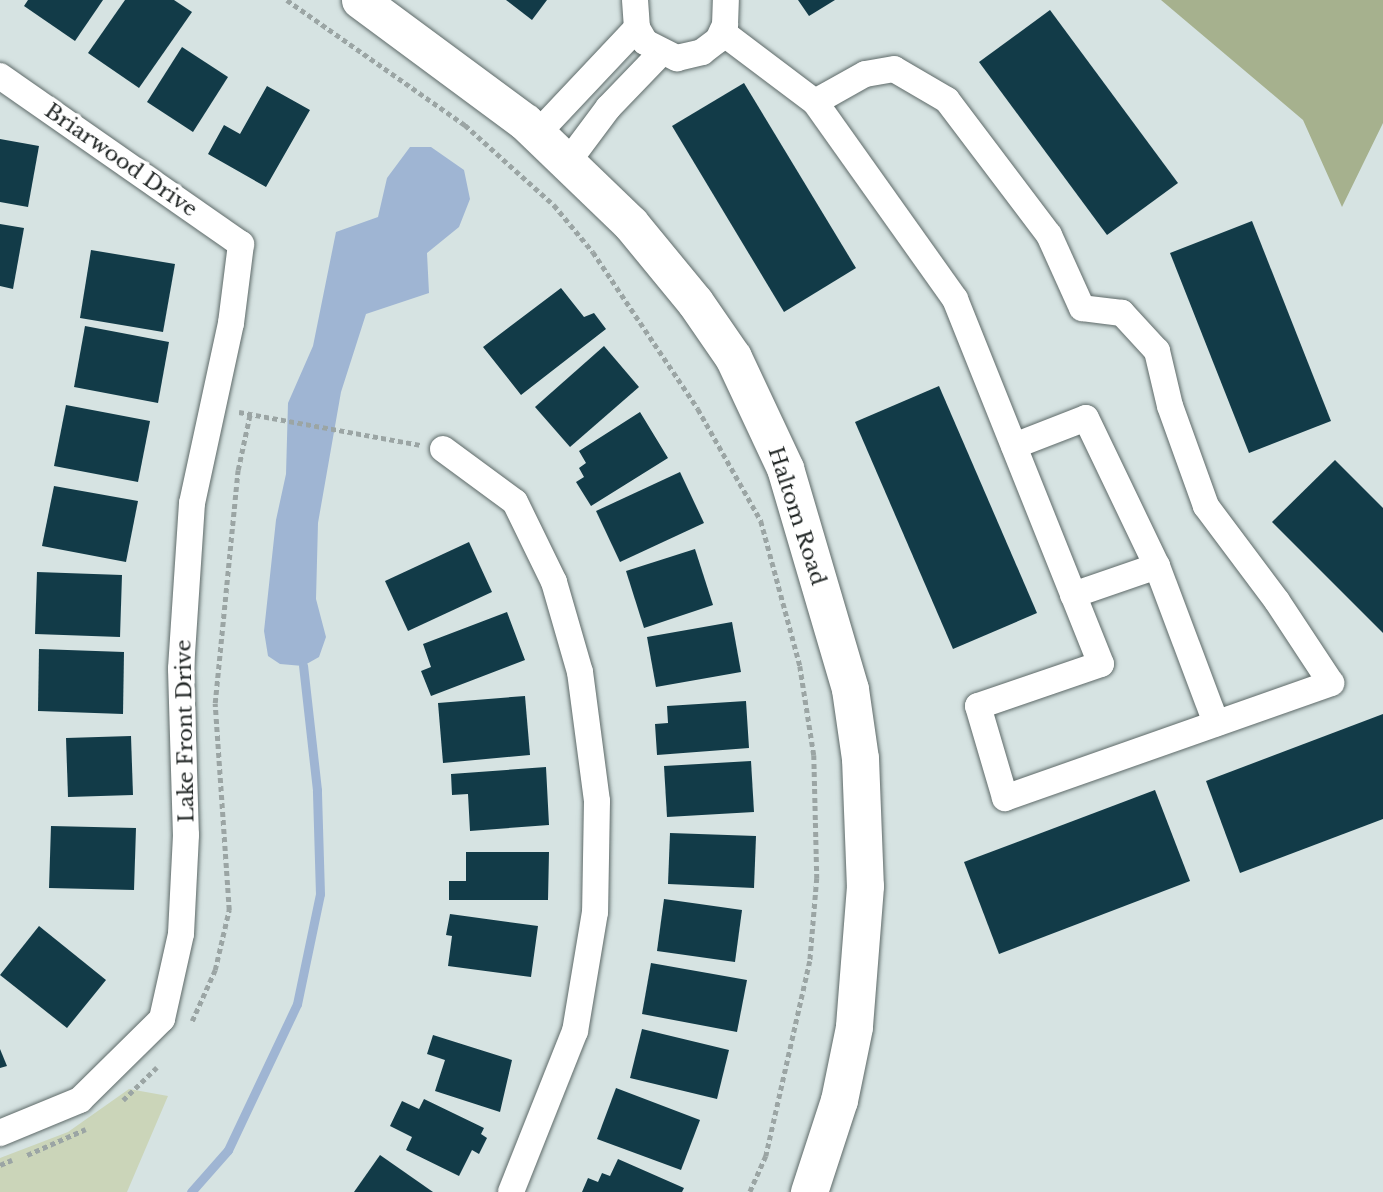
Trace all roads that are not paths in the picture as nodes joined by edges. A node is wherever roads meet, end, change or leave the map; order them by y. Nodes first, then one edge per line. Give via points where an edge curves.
1 (360, 0) edge
2 (635, 0) edge
3 (726, 0) edge
4 (636, 28) junction
5 (722, 32) junction
6 (661, 53) junction
7 (0, 76) edge
8 (816, 103) junction
9 (537, 134) junction
10 (568, 163) junction
11 (241, 244) joint
12 (1014, 446) junction
13 (443, 449) dead end
14 (1157, 566) junction
15 (1073, 595) junction
16 (1216, 723) junction
17 (0, 1133) edge
18 (511, 1192) edge
19 (808, 1192) edge

1 - 9 main road, Haltom Road
2 - 4 street
3 - 5 street
4 - 6 street
4 - 9 street
5 - 6 street via 702,52 677,58
5 - 8 street
6 - 10 street via 608,108
7 - 11 street, Briarwood Drive
8 - 12 street via 955,299
8 - 16 street via 865,74 894,69 947,100 1049,235 1082,308 1122,313 1157,351 1170,406 1206,506 1331,683
9 - 10 main road, Haltom Road
10 - 19 main road, Haltom Road via 630,223 695,302 733,358 785,467 850,689 860,758 865,886 854,1027 839,1100
11 - 17 street, Lake Front Drive via 231,323 191,503 181,669 186,835 181,934 162,1019 80,1100
12 - 14 street via 1086,418
12 - 15 street
13 - 18 street via 515,502 554,582 580,672 597,801 594,912 575,1031
14 - 15 street
14 - 16 street
15 - 16 street via 1101,664 978,706 1005,798

